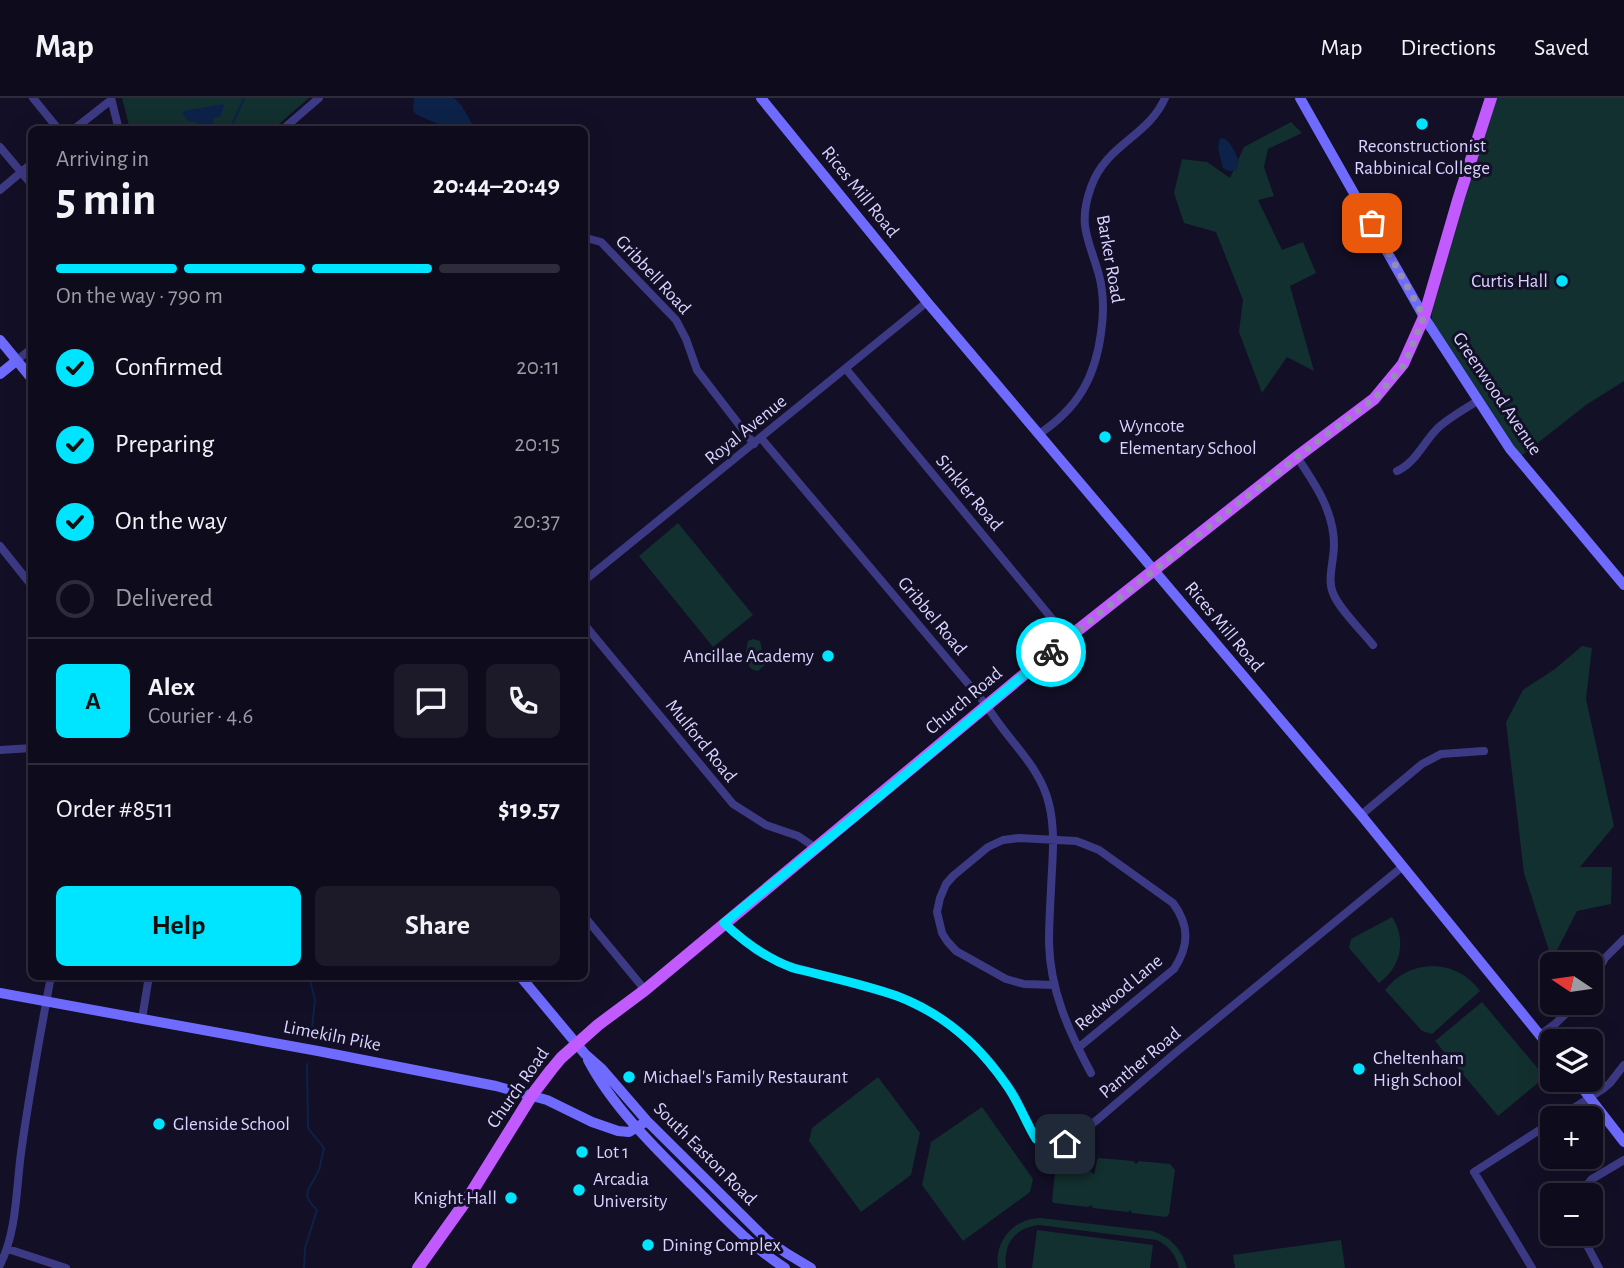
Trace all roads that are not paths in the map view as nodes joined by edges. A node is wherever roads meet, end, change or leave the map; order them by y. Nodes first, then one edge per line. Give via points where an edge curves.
1 (33, 98) edge
2 (319, 98) edge
3 (1166, 98) edge
4 (1300, 98) edge
5 (1490, 98) edge
6 (111, 99) edge
7 (764, 99) edge
8 (56, 126) edge
9 (78, 126) edge
10 (118, 126) edge
11 (287, 126) edge
12 (0, 147) edge
13 (28, 166) edge
14 (21, 172) junction
15 (28, 180) edge
16 (0, 190) edge
17 (590, 239) dead end
18 (927, 302) junction
19 (1424, 317) junction
20 (0, 340) edge
21 (28, 351) edge
22 (16, 361) junction
23 (846, 369) junction
24 (0, 374) edge
25 (28, 374) edge
26 (1479, 400) junction
27 (1039, 434) junction
28 (758, 441) junction
29 (1297, 457) junction
30 (1397, 471) dead end
31 (0, 546) edge
32 (1153, 571) junction
33 (588, 578) edge
34 (28, 581) edge
35 (1624, 585) edge
36 (588, 629) edge
37 (1068, 638) junction
38 (1373, 645) dead end
39 (988, 706) junction
40 (28, 748) edge
41 (0, 750) edge
42 (1484, 751) dead end
43 (1361, 816) junction
44 (1053, 839) junction
45 (816, 848) junction
46 (1402, 867) junction
47 (588, 921) edge
48 (724, 923) junction
49 (1624, 939) edge
50 (1603, 961) edge
51 (50, 980) edge
52 (148, 980) edge
53 (525, 980) edge
54 (1054, 985) junction
55 (645, 990) junction
56 (0, 993) edge
57 (47, 1001) junction
58 (1565, 1015) edge
59 (142, 1019) junction
60 (1548, 1029) edge
61 (1540, 1035) edge
62 (1078, 1048) junction
63 (1624, 1065) edge
64 (1091, 1073) dead end
65 (1586, 1092) edge
66 (532, 1095) junction
67 (1590, 1097) junction
68 (1576, 1106) edge
69 (642, 1124) junction
70 (1540, 1130) edge
71 (1624, 1142) edge
72 (1624, 1160) edge
73 (1588, 1183) edge
74 (1587, 1246) edge
75 (8, 1249) junction
76 (0, 1265) edge
77 (66, 1268) edge
78 (418, 1268) edge
79 (785, 1268) edge
80 (811, 1268) edge
81 (1532, 1268) edge
82 (1599, 1268) edge

1 - 8 street
2 - 11 street
3 - 27 street, Barker Road via 1150,122 1107,159 1091,187 1086,235 1100,276 1104,309 1098,354 1086,387 1071,407
4 - 19 main road, Greenwood Avenue
5 - 19 main road, Church Road
6 - 9 street
6 - 10 street
7 - 18 main road, Rices Mill Road
12 - 14 street
13 - 14 street
14 - 15 street
14 - 16 street
17 - 28 street, Gribbell Road via 601,242 677,320 697,370
18 - 23 street, Royal Avenue
18 - 27 main road, Rices Mill Road
19 - 26 main road, Greenwood Avenue
19 - 29 main road, Church Road via 1404,365 1374,399
20 - 22 main road
21 - 22 street
22 - 24 main road
22 - 25 main road
23 - 28 street, Royal Avenue
23 - 37 street, Sinkler Road
26 - 30 street via 1441,425
26 - 35 main road, Greenwood Avenue via 1510,449
27 - 32 main road, Rices Mill Road
28 - 33 street, Royal Avenue
28 - 39 street, Gribbel Road
29 - 32 main road, Church Road
29 - 38 street via 1331,521 1334,595
31 - 34 street
32 - 37 main road, Church Road
32 - 43 main road, Rices Mill Road
36 - 45 street, Mulford Road via 733,804
37 - 39 main road, Church Road
39 - 44 street, Gribbel Road via 1041,782 1049,803
39 - 45 main road, Church Road
40 - 41 street
42 - 43 street via 1441,754 1422,764
43 - 46 main road, Rices Mill Road
44 - 54 street, Gribbel Road via 1049,942
44 - 54 street, Redwood Lane via 1019,838 988,847 948,881 937,912 944,936 962,955 1011,981
44 - 62 street, Redwood Lane via 1099,850 1173,903 1186,934 1185,949 1174,969
45 - 48 main road, Church Road
46 - 48 street, Panther Road via 1097,1120 1054,1147 1033,1134 1015,1096 972,1042 934,1014 900,997 793,968 747,944
46 - 61 main road, Rices Mill Road
47 - 55 street
48 - 55 main road, Church Road
49 - 50 street
51 - 57 street
52 - 59 street
53 - 69 main road, South Easton Road via 584,1054 596,1076
54 - 62 street, Gribbel Road
55 - 66 main road, Church Road via 561,1058
56 - 57 main road, Limekiln Pike
57 - 59 main road, Limekiln Pike
57 - 75 street
58 - 60 street
59 - 66 main road, Limekiln Pike
62 - 64 street, Gribbel Road
63 - 67 street via 1610,1083
65 - 67 main road
66 - 69 main road, Limekiln Pike via 609,1129 629,1132
66 - 78 main road, Church Road
67 - 68 street
67 - 71 main road
69 - 79 main road, South Easton Road via 649,1142 734,1228
69 - 80 main road, South Easton Road via 766,1238
70 - 81 street via 1474,1172
72 - 73 street
74 - 82 street
75 - 76 street
75 - 77 street

